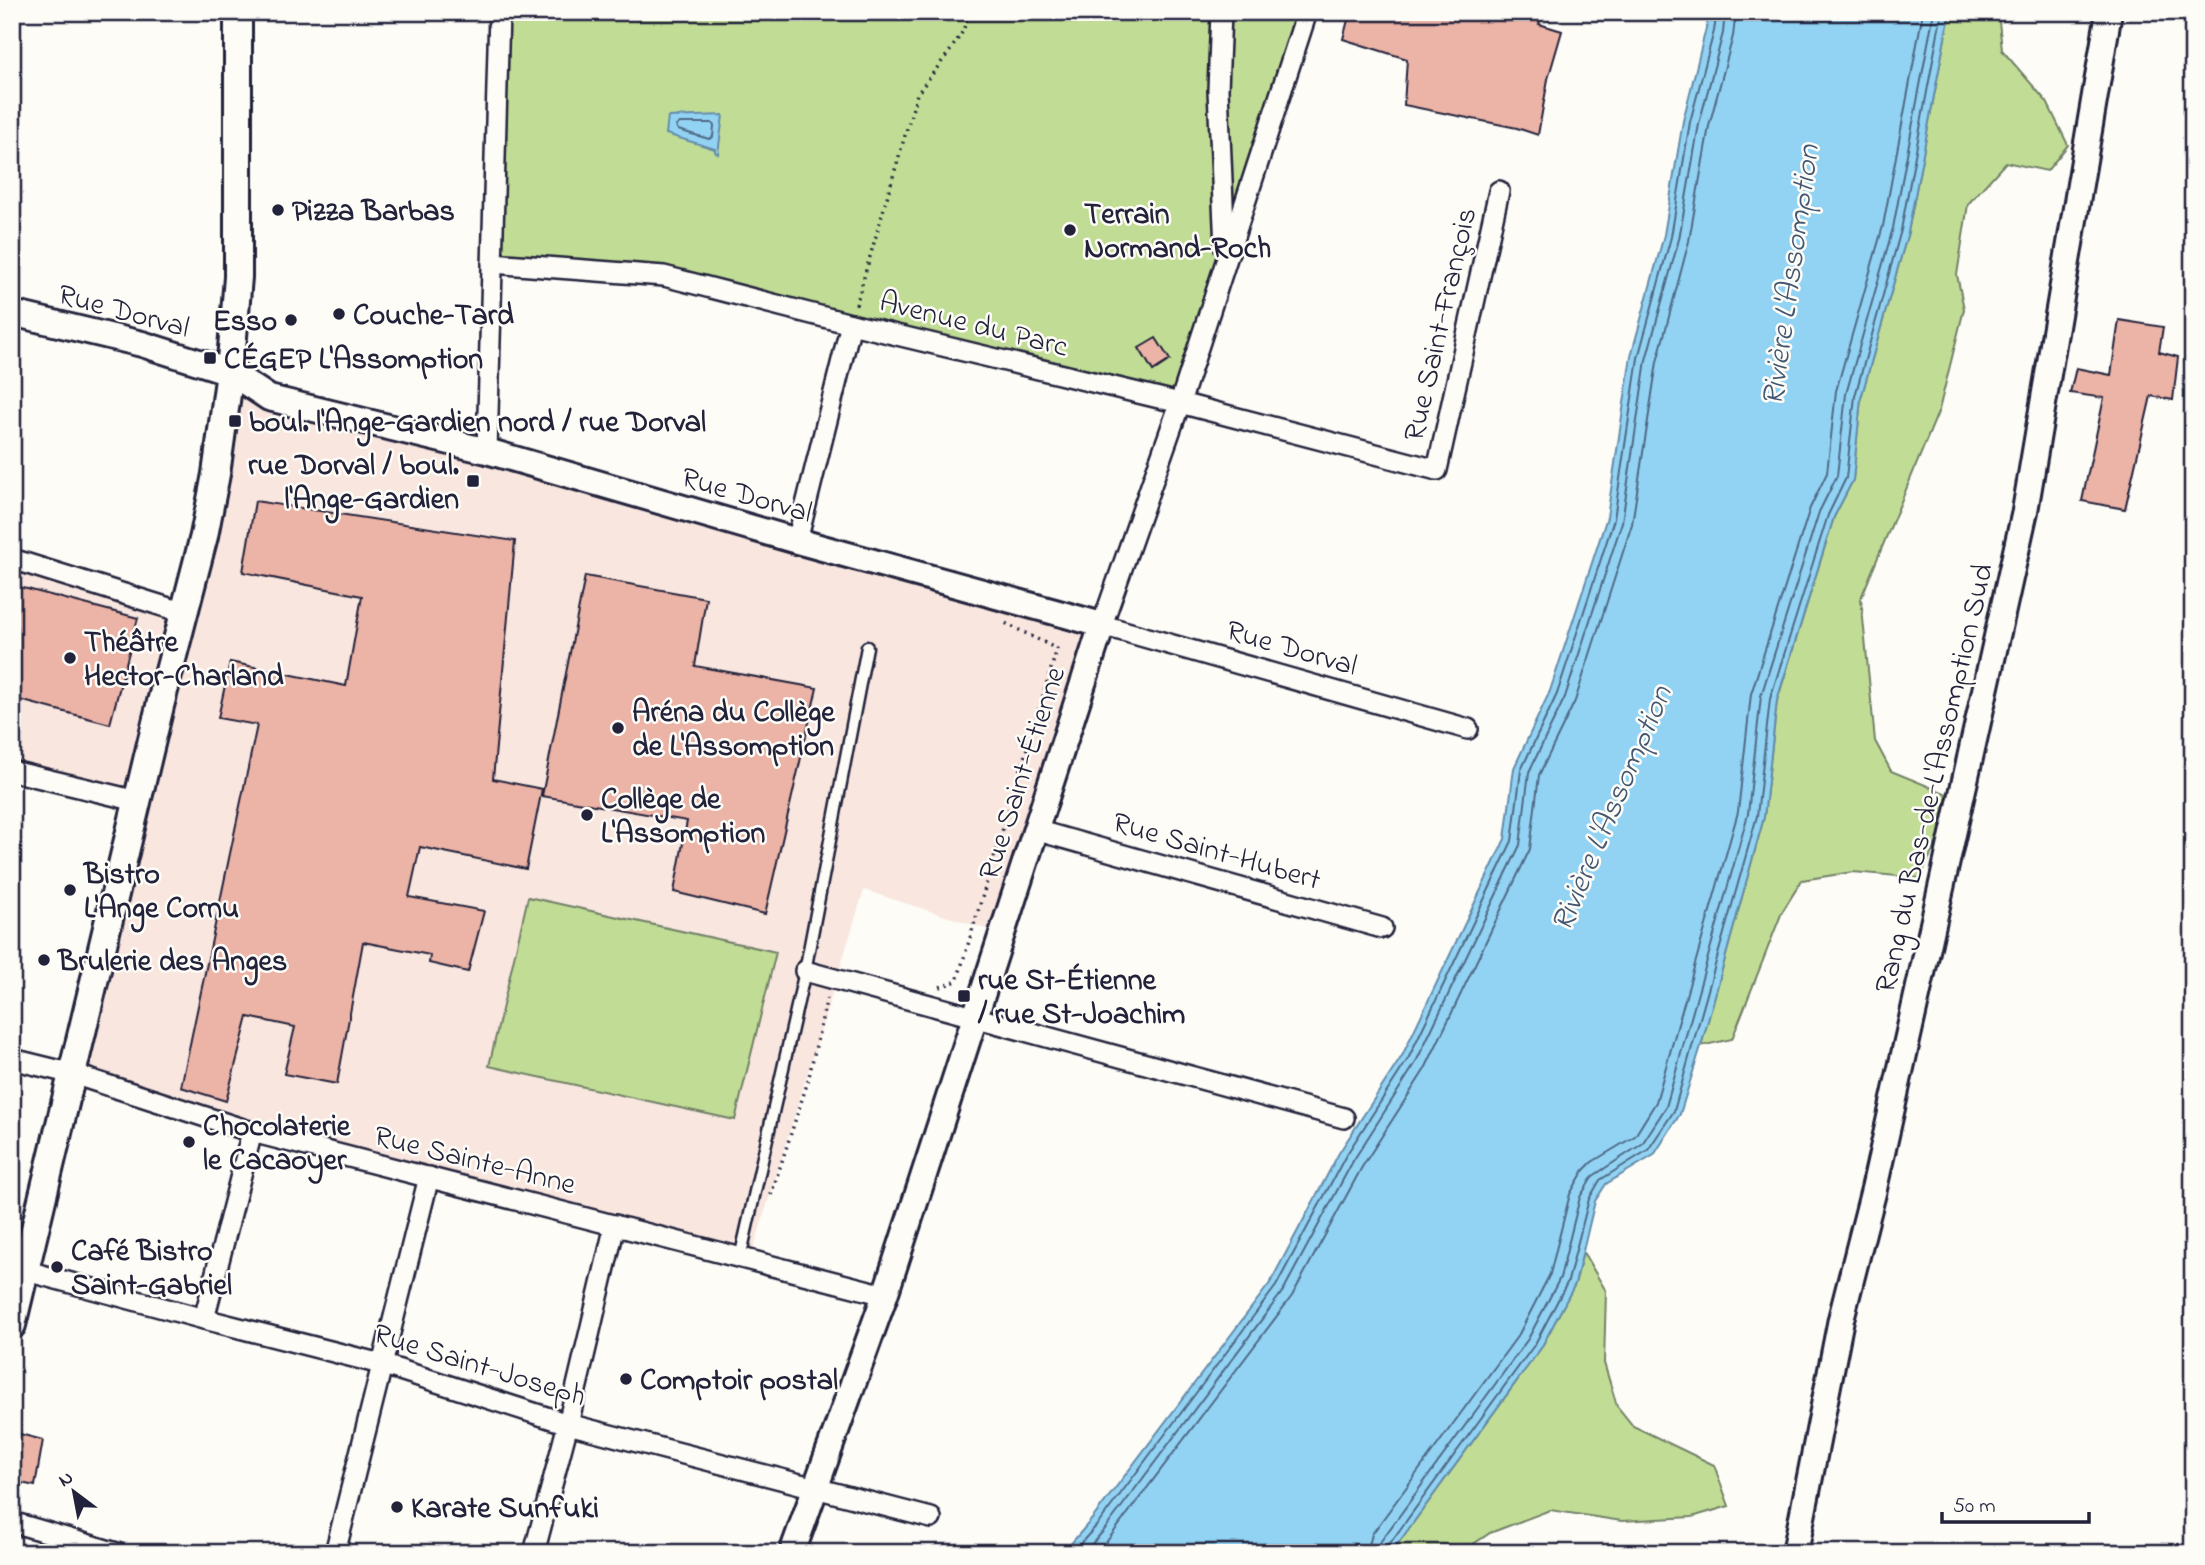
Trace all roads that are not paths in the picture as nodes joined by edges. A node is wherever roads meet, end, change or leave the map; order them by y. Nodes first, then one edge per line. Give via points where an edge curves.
1 (238, 12) edge
2 (499, 12) edge
3 (1221, 12) edge
4 (1307, 12) edge
5 (2109, 12) edge
6 (1499, 191) dead end
7 (492, 263) junction
8 (1226, 263) junction
9 (12, 313) edge
10 (851, 324) junction
11 (230, 372) junction
12 (1180, 403) junction
13 (487, 451) junction
14 (1437, 470) joint
15 (797, 541) junction
16 (12, 559) edge
17 (185, 613) junction
18 (1102, 625) junction
19 (867, 647) dead end
20 (1468, 729) dead end
21 (12, 771) edge
22 (137, 801) junction
23 (1035, 830) junction
24 (1382, 928) dead end
25 (805, 971) junction
26 (976, 1018) junction
27 (12, 1059) edge
28 (74, 1074) junction
29 (1344, 1118) dead end
30 (252, 1132) junction
31 (429, 1177) junction
32 (615, 1226) junction
33 (740, 1258) junction
34 (19, 1268) edge
35 (885, 1295) junction
36 (204, 1319) junction
37 (12, 1325) edge
38 (381, 1364) junction
39 (568, 1423) junction
40 (816, 1486) junction
41 (931, 1518) dead end
42 (12, 1522) edge
43 (117, 1553) edge
44 (335, 1553) edge
45 (534, 1553) edge
46 (792, 1553) edge
47 (1795, 1553) edge

1 - 11 main road via 238,277
2 - 7 street
3 - 8 street via 1218,90
4 - 8 street, Rue Saint-Étienne
5 - 47 street, Rang du Bas-de-L'Assomption Sud via 2025,511 1842,1319
6 - 14 street, Rue Saint-François
7 - 10 street, Avenue du Parc via 664,276
7 - 13 street
8 - 12 street, Rue Saint-Étienne
9 - 11 street, Rue Dorval via 142,344
10 - 12 street, Avenue du Parc
10 - 15 street
11 - 13 street, Rue Dorval via 269,398
11 - 17 main road via 209,511
12 - 14 street, Avenue du Parc
12 - 18 street, Rue Saint-Étienne
13 - 15 street, Rue Dorval
15 - 18 street, Rue Dorval
16 - 17 street
17 - 22 main road
18 - 20 street, Rue Dorval
18 - 23 street, Rue Saint-Étienne
19 - 25 lane
21 - 22 street
22 - 28 main road
23 - 24 street, Rue Saint-Hubert
23 - 26 street, Rue Saint-Étienne
25 - 26 street
25 - 33 lane
26 - 29 street
26 - 35 street, Rue Saint-Étienne
27 - 28 street, Rue Sainte-Anne
28 - 30 street, Rue Sainte-Anne
28 - 34 main road
30 - 31 street, Rue Sainte-Anne
30 - 36 street
31 - 32 street, Rue Sainte-Anne
31 - 38 street
32 - 33 street, Rue Sainte-Anne
32 - 39 street
33 - 35 street, Rue Sainte-Anne
34 - 36 street, Rue Saint-Joseph
34 - 37 main road
35 - 40 street, Rue Saint-Étienne
36 - 38 street, Rue Saint-Joseph
38 - 39 street, Rue Saint-Joseph
38 - 44 street
39 - 40 street, Rue Saint-Joseph
39 - 45 street
40 - 41 street, Rue Saint-Joseph
40 - 46 street, Rue Saint-Étienne
42 - 43 street

